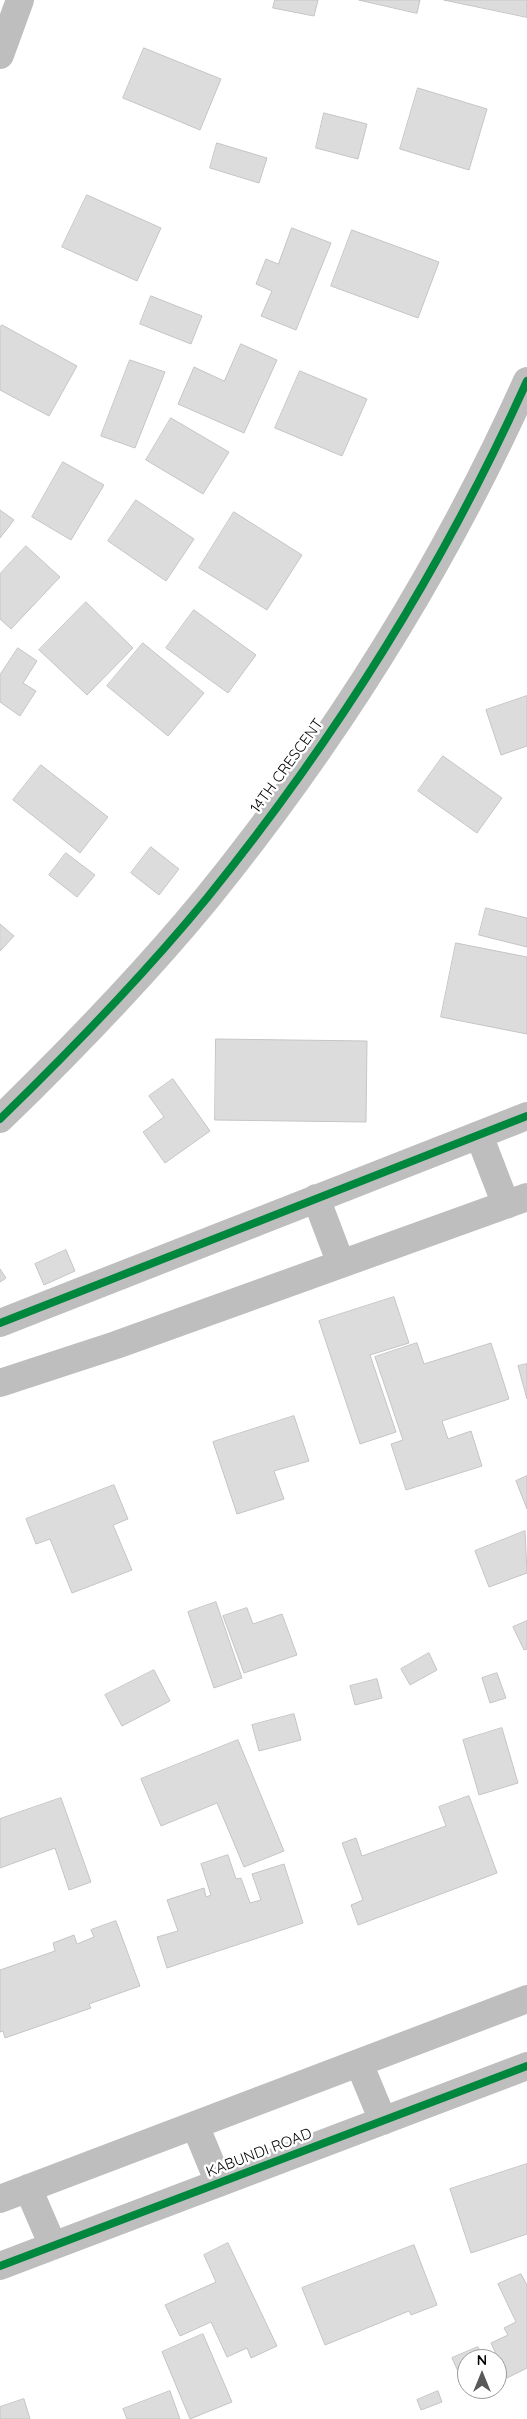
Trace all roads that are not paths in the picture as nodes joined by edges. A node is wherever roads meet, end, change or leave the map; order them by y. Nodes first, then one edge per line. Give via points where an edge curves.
1 (20, 0) edge
2 (0, 55) edge
3 (527, 381) edge
4 (527, 1116) edge
5 (0, 1119) edge
6 (479, 1135) junction
7 (316, 1198) junction
8 (516, 1201) edge
9 (341, 1264) junction
10 (0, 1323) edge
11 (0, 1384) edge
12 (527, 1999) edge
13 (359, 2063) junction
14 (527, 2066) edge
15 (382, 2121) junction
16 (195, 2125) junction
17 (219, 2183) junction
18 (28, 2188) junction
19 (0, 2199) edge
20 (52, 2246) junction
21 (0, 2266) edge

1 - 2 street
3 - 5 street, 14TH CRESCENT via 500,441 414,601 316,754 200,906 86,1034
4 - 6 street
6 - 7 street
6 - 8 street
7 - 9 street
7 - 10 street
8 - 9 street
9 - 11 street via 116,1346
12 - 13 street
13 - 15 street
13 - 16 street
14 - 15 street, KABUNDI ROAD
15 - 17 street, KABUNDI ROAD
16 - 17 street
16 - 18 street
17 - 20 street, KABUNDI ROAD
18 - 19 street
18 - 20 street
20 - 21 street, KABUNDI ROAD

